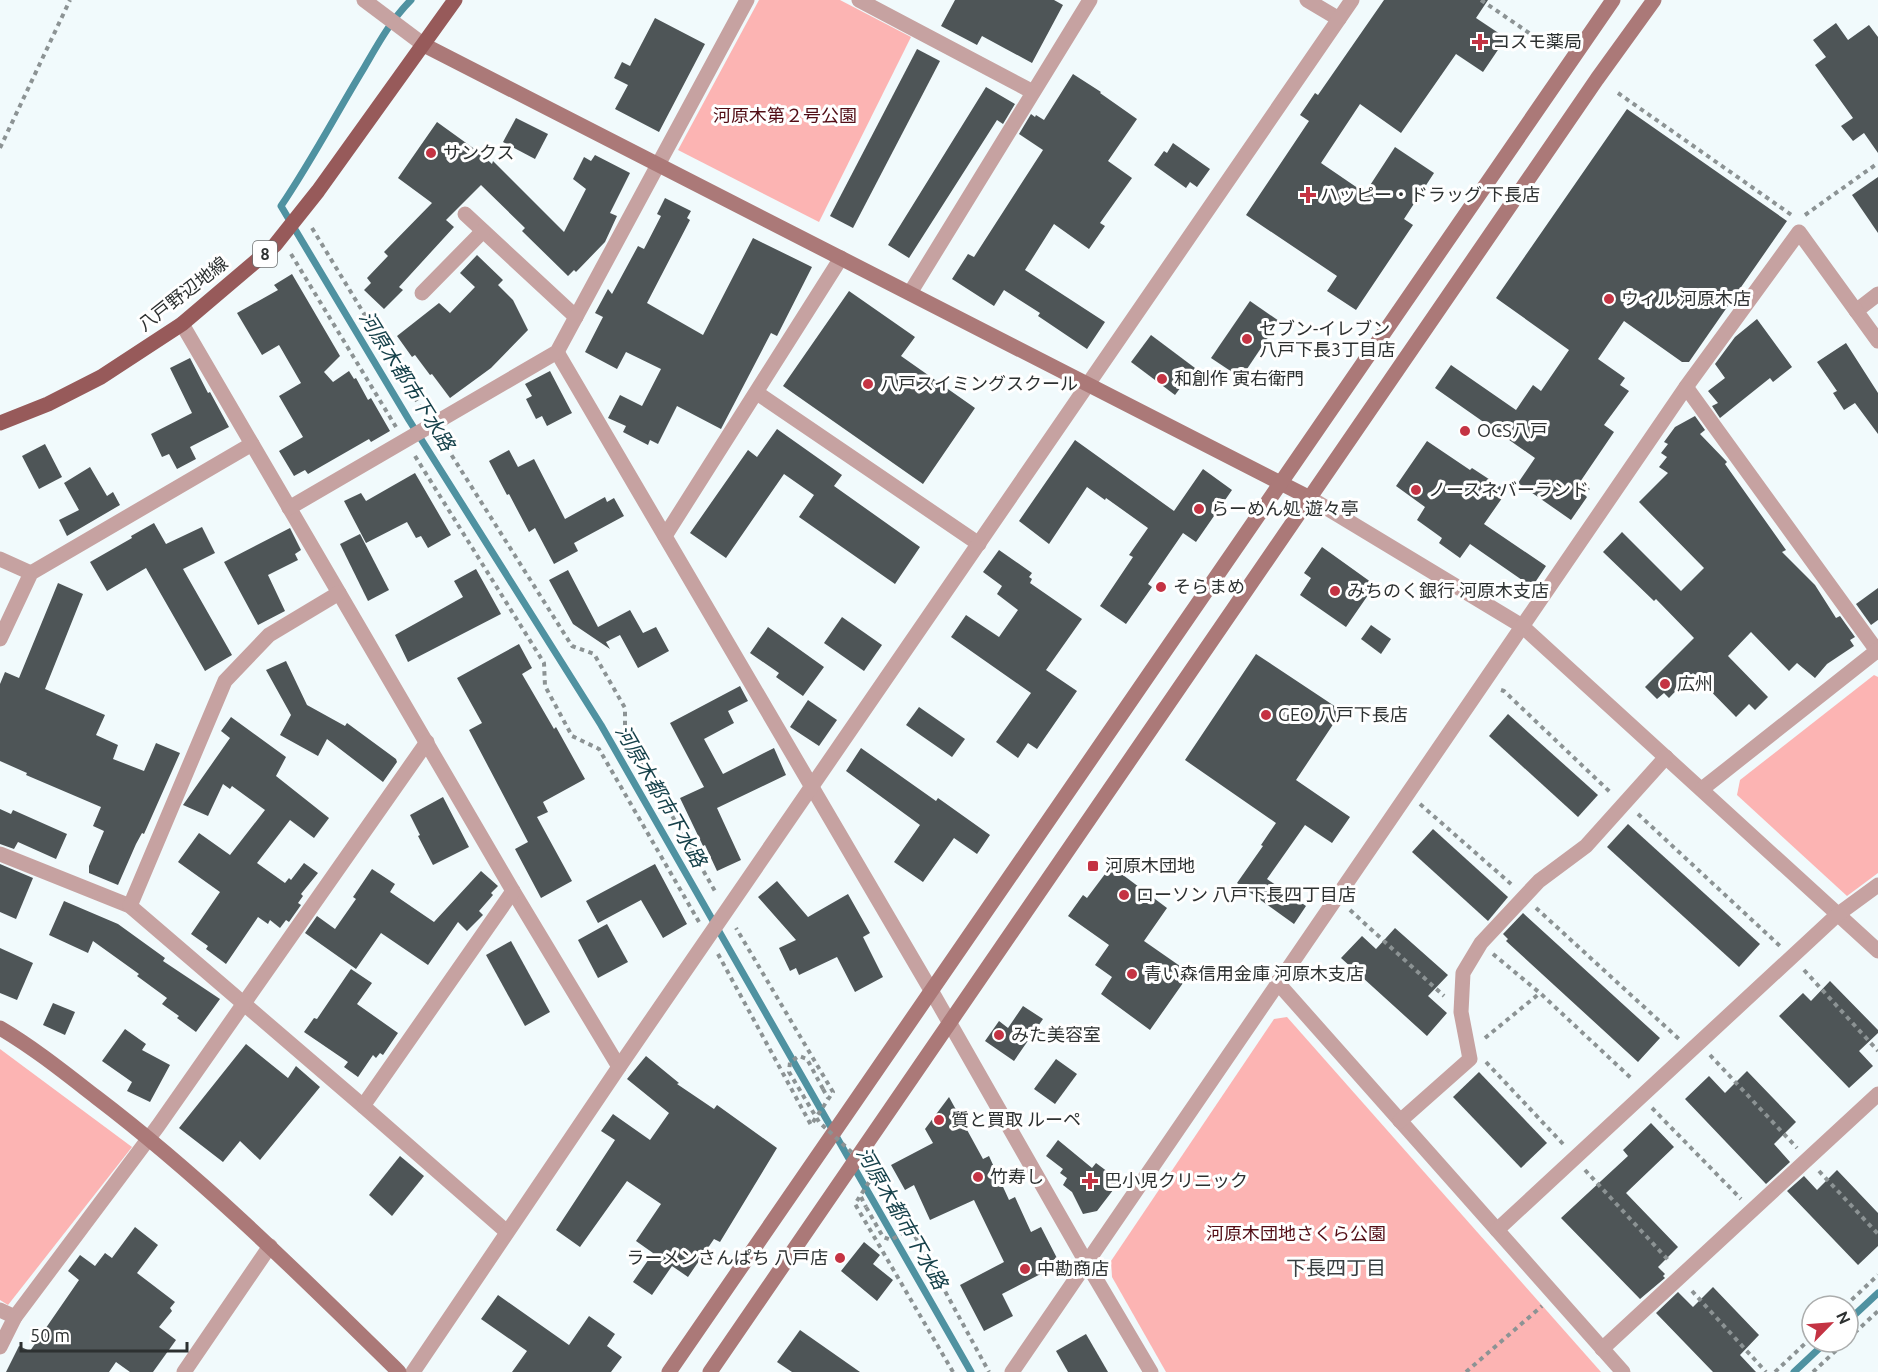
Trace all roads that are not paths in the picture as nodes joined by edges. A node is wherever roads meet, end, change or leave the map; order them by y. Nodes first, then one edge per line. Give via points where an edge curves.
1 (364, 0) edge
2 (455, 0) edge
3 (747, 0) edge
4 (860, 0) edge
5 (1090, 0) edge
6 (1307, 0) edge
7 (1352, 0) edge
8 (1613, 0) edge
9 (1654, 0) edge
10 (1338, 20) junction
11 (424, 45) junction
12 (1033, 92) junction
13 (659, 165) junction
14 (465, 214) dead end
15 (483, 231) junction
16 (842, 258) junction
17 (422, 292) dead end
18 (910, 293) junction
19 (1878, 294) edge
20 (1856, 311) junction
21 (576, 317) junction
22 (182, 324) junction
23 (1878, 341) edge
24 (557, 352) junction
25 (1088, 385) junction
26 (1686, 387) junction
27 (757, 393) junction
28 (0, 423) edge
29 (252, 444) junction
30 (1281, 483) junction
31 (1310, 498) junction
32 (290, 508) junction
33 (665, 536) junction
34 (979, 544) junction
35 (0, 560) edge
36 (31, 573) junction
37 (339, 593) junction
38 (1522, 626) junction
39 (0, 639) edge
40 (1878, 651) edge
41 (427, 742) junction
42 (1666, 757) junction
43 (811, 788) junction
44 (1702, 789) junction
45 (0, 854) edge
46 (1878, 885) edge
47 (513, 891) junction
48 (130, 906) junction
49 (1837, 915) junction
50 (1878, 951) edge
51 (1277, 982) junction
52 (932, 992) junction
53 (244, 1004) junction
54 (950, 1023) junction
55 (0, 1028) edge
56 (619, 1067) junction
57 (1878, 1094) edge
58 (363, 1106) junction
59 (1400, 1121) junction
60 (149, 1138) junction
61 (1497, 1230) junction
62 (507, 1232) junction
63 (270, 1246) junction
64 (1086, 1262) junction
65 (0, 1310) edge
66 (15, 1317) junction
67 (0, 1347) edge
68 (1602, 1349) junction
69 (184, 1372) edge
70 (399, 1372) edge
71 (412, 1372) edge
72 (669, 1372) edge
73 (710, 1372) edge
74 (1012, 1372) edge
75 (1151, 1372) edge
76 (1623, 1372) edge

1 - 11 street
2 - 11 main road, 八戸野辺地線 / 8
3 - 13 street
4 - 12 street
5 - 12 street
6 - 10 street
7 - 10 street
8 - 30 street
9 - 31 street
10 - 25 street
11 - 13 street
11 - 22 main road, 八戸野辺地線 / 8 via 275,245
12 - 18 street
13 - 16 street
13 - 21 street
14 - 15 street
15 - 17 street
15 - 21 street
16 - 18 street
16 - 27 street
18 - 25 street
19 - 20 street
20 - 23 street
20 - 26 street via 1799,232
21 - 24 street
22 - 28 main road, 八戸野辺地線 / 8 via 101,377
22 - 29 street
24 - 32 street
24 - 33 street
25 - 30 street
25 - 34 street
26 - 38 street
26 - 40 street
27 - 33 street
27 - 34 street
29 - 32 street
29 - 36 street
30 - 31 street
30 - 52 street
31 - 38 street
31 - 54 street
32 - 37 street
33 - 43 street
34 - 43 street
35 - 36 street
36 - 39 street
37 - 41 street
37 - 48 street via 269,634 225,681
38 - 42 street
38 - 51 street
40 - 44 street
41 - 47 street
41 - 53 street
42 - 44 street
42 - 59 street via 1586,846 1539,881 1481,943 1463,974 1461,1012 1470,1059
43 - 52 street
43 - 56 street
44 - 49 street
45 - 48 street
46 - 49 street
47 - 56 street
47 - 58 street
48 - 53 street
49 - 50 street
49 - 61 street
51 - 59 street
51 - 64 street
52 - 54 street
52 - 72 street
53 - 58 street
53 - 60 street
54 - 64 street
54 - 73 street
55 - 60 street via 26,1043
56 - 62 street
57 - 68 street
58 - 62 street
59 - 61 street
60 - 63 street
60 - 66 street
61 - 68 street
62 - 71 street
63 - 69 street
63 - 70 street
64 - 74 street
64 - 75 street
65 - 66 street
66 - 67 street
68 - 76 street

